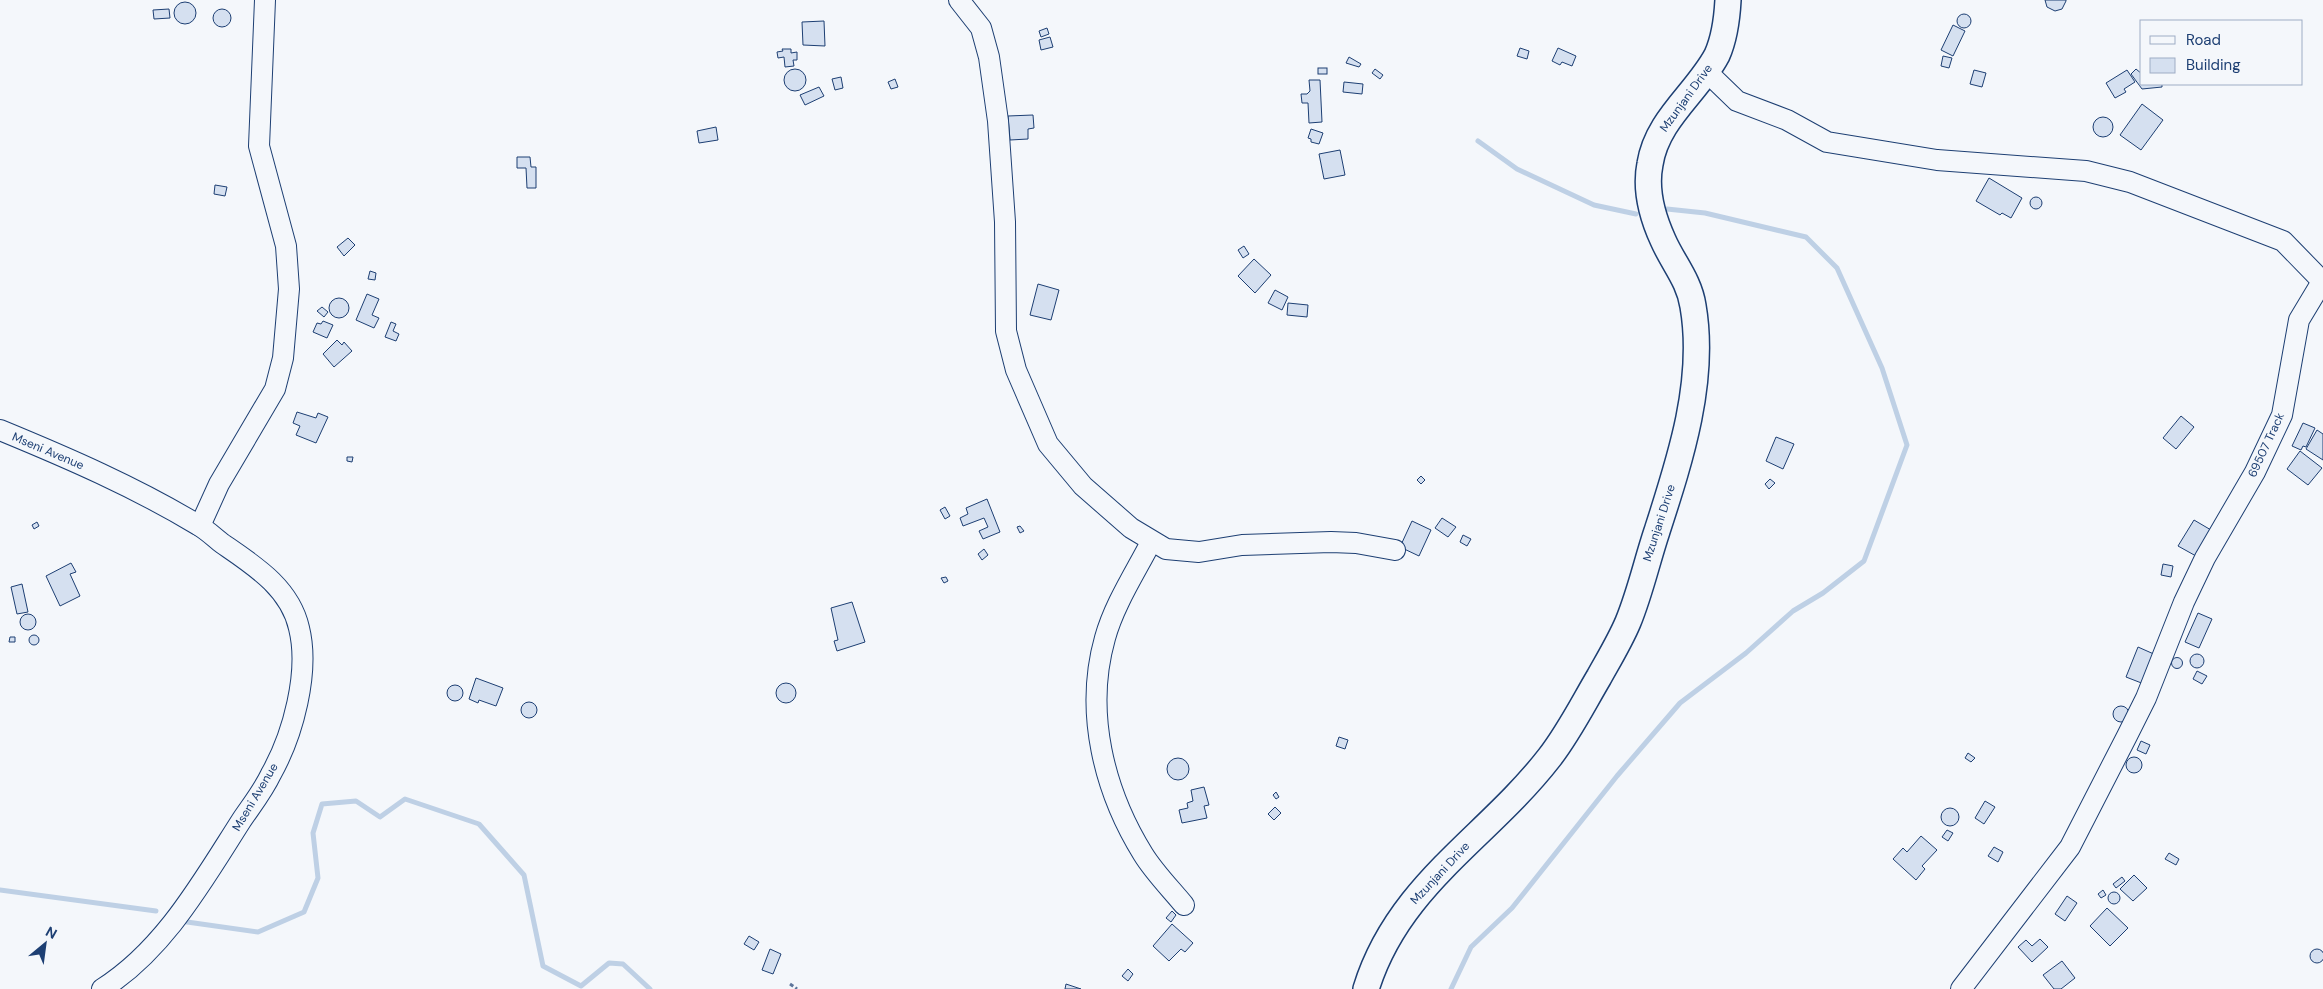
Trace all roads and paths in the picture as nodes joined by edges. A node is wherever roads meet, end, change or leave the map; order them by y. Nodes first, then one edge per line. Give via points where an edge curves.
1 (265, 0) edge
2 (959, 0) edge
3 (1728, 0) edge
4 (1707, 72) junction
5 (2323, 281) edge
6 (0, 430) edge
7 (200, 526) junction
8 (1151, 542) junction
9 (1395, 550) dead end
10 (1184, 905) dead end
11 (790, 984) dead end
12 (102, 989) edge
13 (798, 989) edge
14 (1366, 989) edge
15 (1960, 989) edge

1 - 7 street via 258,146 286,246 289,289 284,358 275,389 219,484
2 - 8 street via 981,28 989,57 998,121 1005,222 1006,331 1016,370 1048,444 1083,486
3 - 4 main road, Mzunjani Drive via 1724,35
4 - 5 street via 1737,101 1787,120 1827,142 1937,160 2086,171 2130,182 2283,240
4 - 14 main road, Mzunjani Drive via 1668,120 1650,162 1648,191 1654,213 1663,241 1685,276 1693,302 1697,334 1695,378 1678,464 1628,622 1601,674 1549,758 1491,822 1423,887 1395,924 1372,969
5 - 15 street, 69507 Track via 2299,320 2282,415 2255,472 2205,558 2146,698 2070,847
6 - 7 street, Mseni Avenue via 118,481
7 - 12 street, Mseni Avenue via 253,563 280,589 293,610 302,644 297,697 289,733 272,775 208,873 156,944
8 - 9 street via 1166,550 1183,552 1287,543 1356,543
8 - 10 street via 1105,638 1100,663 1098,734 1107,774 1126,823 1144,856
11 - 13 path

